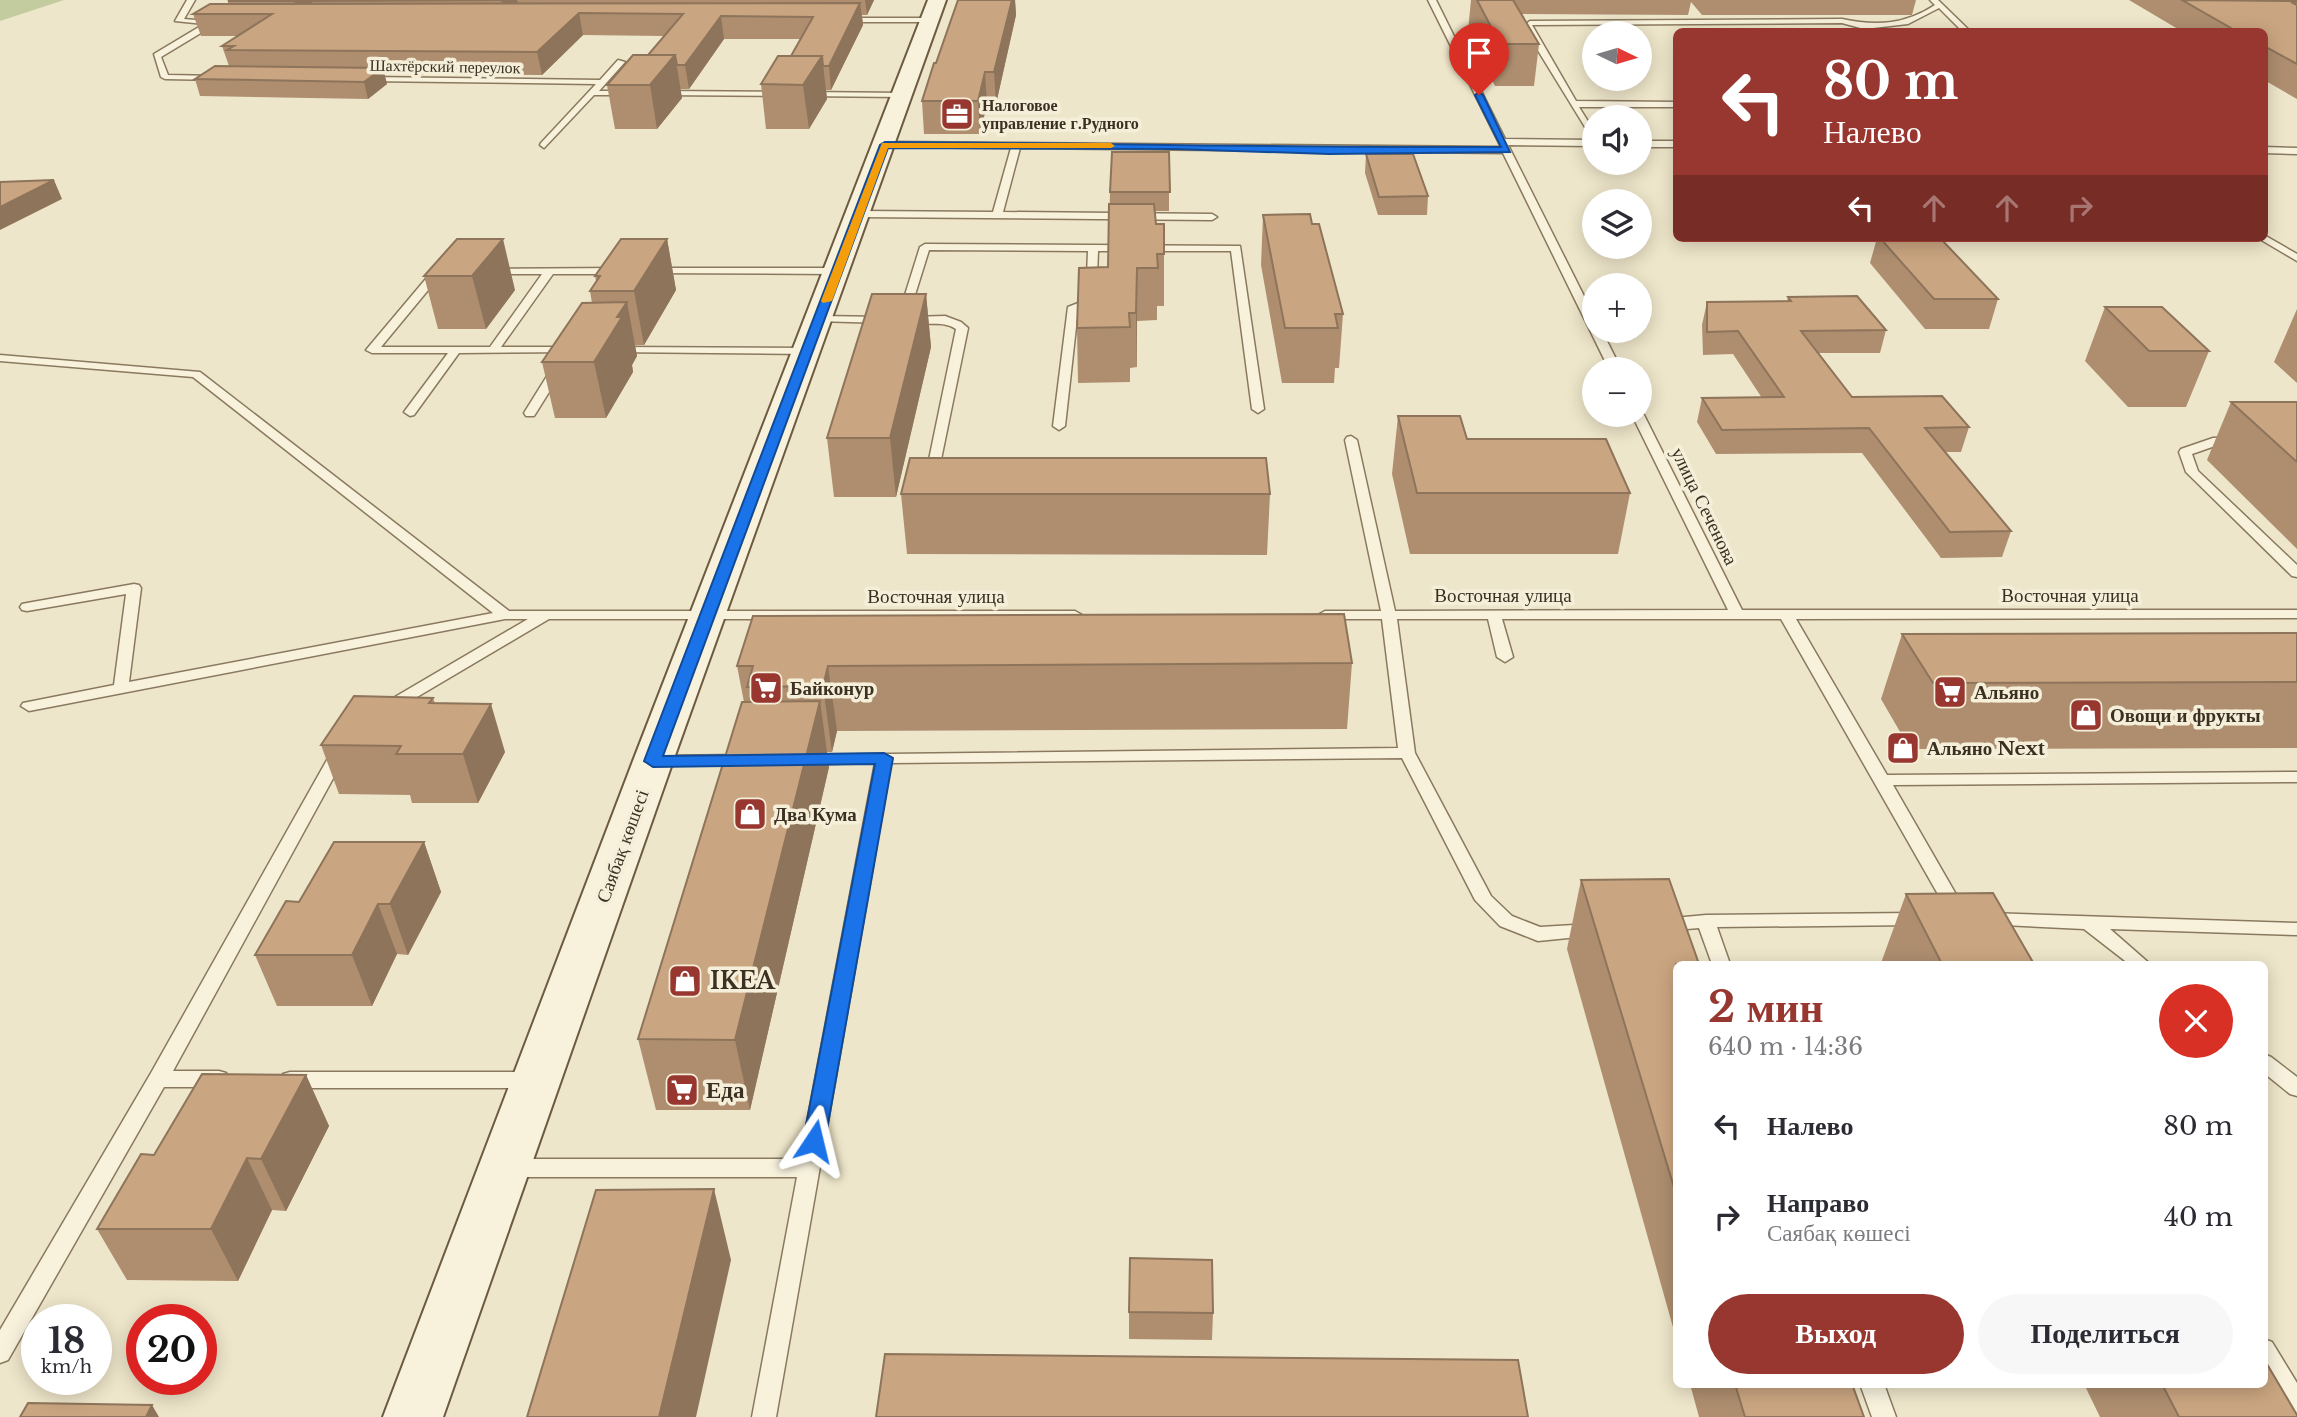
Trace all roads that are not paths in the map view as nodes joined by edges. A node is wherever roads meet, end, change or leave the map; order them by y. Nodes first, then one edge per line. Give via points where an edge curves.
1 (191, 0) edge
2 (1432, 0) edge
3 (1937, 2) edge
4 (933, 10) edge
5 (1692, 11) dead end
6 (834, 20) edge
7 (1701, 21) junction
8 (212, 22) junction
9 (225, 22) edge
10 (1707, 28) edge
11 (1866, 28) edge
12 (1877, 28) edge
13 (1964, 28) edge
14 (621, 62) dead end
15 (234, 78) edge
16 (357, 79) edge
17 (603, 82) junction
18 (592, 93) junction
19 (634, 93) edge
20 (648, 93) edge
21 (904, 94) junction
22 (1576, 104) junction
23 (1673, 104) edge
24 (1582, 115) edge
25 (1582, 143) edge
26 (1652, 144) edge
27 (1673, 144) edge
28 (544, 145) dead end
29 (885, 145) junction
30 (1016, 145) junction
31 (1505, 146) junction
32 (2268, 150) edge
33 (2297, 150) edge
34 (859, 214) junction
35 (997, 215) junction
36 (1212, 217) dead end
37 (2268, 241) edge
38 (1093, 247) junction
39 (2297, 258) edge
40 (453, 271) edge
41 (480, 271) edge
42 (550, 271) junction
43 (619, 271) junction
44 (838, 271) junction
45 (612, 282) edge
46 (1582, 303) edge
47 (902, 320) junction
48 (814, 335) junction
49 (577, 339) edge
50 (456, 350) junction
51 (493, 350) junction
52 (569, 350) junction
53 (583, 350) edge
54 (596, 350) edge
55 (0, 358) edge
56 (1258, 409) dead end
57 (410, 412) dead end
58 (530, 413) dead end
59 (1059, 426) dead end
60 (1644, 427) edge
61 (1351, 440) dead end
62 (2249, 440) edge
63 (938, 496) edge
64 (2297, 573) edge
65 (27, 607) dead end
66 (548, 614) junction
67 (1737, 614) junction
68 (1786, 614) junction
69 (2297, 614) edge
70 (505, 615) junction
71 (709, 615) junction
72 (1084, 615) edge
73 (1306, 615) edge
74 (1389, 615) junction
75 (1494, 615) junction
76 (1505, 657) dead end
77 (121, 687) junction
78 (29, 706) dead end
79 (376, 714) edge
80 (347, 740) edge
81 (1407, 752) junction
82 (884, 758) junction
83 (762, 760) edge
84 (789, 760) edge
85 (653, 761) junction
86 (2297, 777) edge
87 (1880, 780) junction
88 (1961, 918) junction
89 (1706, 921) junction
90 (2088, 922) junction
91 (1641, 926) edge
92 (1602, 929) edge
93 (2297, 929) edge
94 (1720, 961) edge
95 (2137, 961) edge
96 (2268, 1065) edge
97 (158, 1079) junction
98 (240, 1080) edge
99 (267, 1080) edge
100 (536, 1080) junction
101 (2297, 1088) edge
102 (504, 1168) junction
103 (809, 1168) junction
104 (0, 1352) edge
105 (2268, 1356) edge
106 (1873, 1388) edge
107 (2297, 1405) edge
108 (413, 1417) edge
109 (764, 1417) edge
110 (1884, 1417) edge

1 - 8 lane via 179,21
2 - 31 lane
3 - 12 lane via 1917,20
3 - 13 lane
4 - 6 lane
4 - 21 street, Саябақ көшесі
5 - 7 lane
7 - 10 lane
7 - 11 lane via 1842,21
7 - 22 lane via 1530,23 1527,26
8 - 9 lane
8 - 15 lane via 157,56 161,67 165,77
14 - 17 lane
16 - 17 lane, Шахтёрский переулок
17 - 18 lane
18 - 19 lane
18 - 28 lane
20 - 21 lane
21 - 29 street, Саябақ көшесі
22 - 23 lane
22 - 24 lane
25 - 31 lane
26 - 27 lane
29 - 30 lane
29 - 34 street, Саябақ көшесі
30 - 31 lane via 1329,151
30 - 35 lane
31 - 46 lane
32 - 33 lane
34 - 35 lane
34 - 44 street, Саябақ көшесі
35 - 36 lane
37 - 39 lane
38 - 47 lane via 925,247
38 - 56 lane via 1236,248
38 - 59 lane via 1091,302 1073,307
40 - 50 lane via 439,271 372,350
41 - 42 lane
42 - 43 lane
42 - 51 lane
43 - 44 lane
43 - 45 lane
44 - 48 street, Саябақ көшесі
47 - 48 lane
47 - 63 lane via 944,320 962,328 929,488
48 - 54 lane
48 - 71 street, Саябақ көшесі
49 - 52 lane
50 - 51 lane
50 - 57 lane
51 - 52 lane
52 - 53 lane
52 - 58 lane
55 - 70 lane via 196,374
60 - 67 lane, улица Сеченова
61 - 74 lane
62 - 64 lane via 2213,442 2185,452 2192,472
65 - 77 lane via 134,588
66 - 70 lane, Восточная улица
66 - 71 lane, Восточная улица
66 - 79 lane
67 - 68 lane, Восточная улица
67 - 75 lane, Восточная улица
68 - 69 lane, Восточная улица
68 - 87 lane
70 - 77 lane, Восточная улица
71 - 72 lane, Восточная улица
71 - 85 street, Саябақ көшесі
73 - 74 lane, Восточная улица
74 - 75 lane, Восточная улица
74 - 81 lane
75 - 76 lane
77 - 78 lane, Восточная улица
80 - 97 lane
81 - 82 lane
81 - 92 lane via 1484,900 1506,922 1538,934
82 - 84 lane
82 - 103 lane
83 - 85 lane
85 - 100 street, Саябақ көшесі
86 - 87 lane
87 - 88 lane
88 - 89 lane
88 - 90 lane
89 - 91 lane
89 - 94 lane
90 - 93 lane
90 - 95 lane
96 - 101 lane
97 - 98 lane
97 - 104 lane
99 - 100 lane
100 - 102 street, Саябақ көшесі
102 - 103 lane
102 - 108 street, Саябақ көшесі
103 - 109 lane
105 - 107 lane
106 - 110 lane

